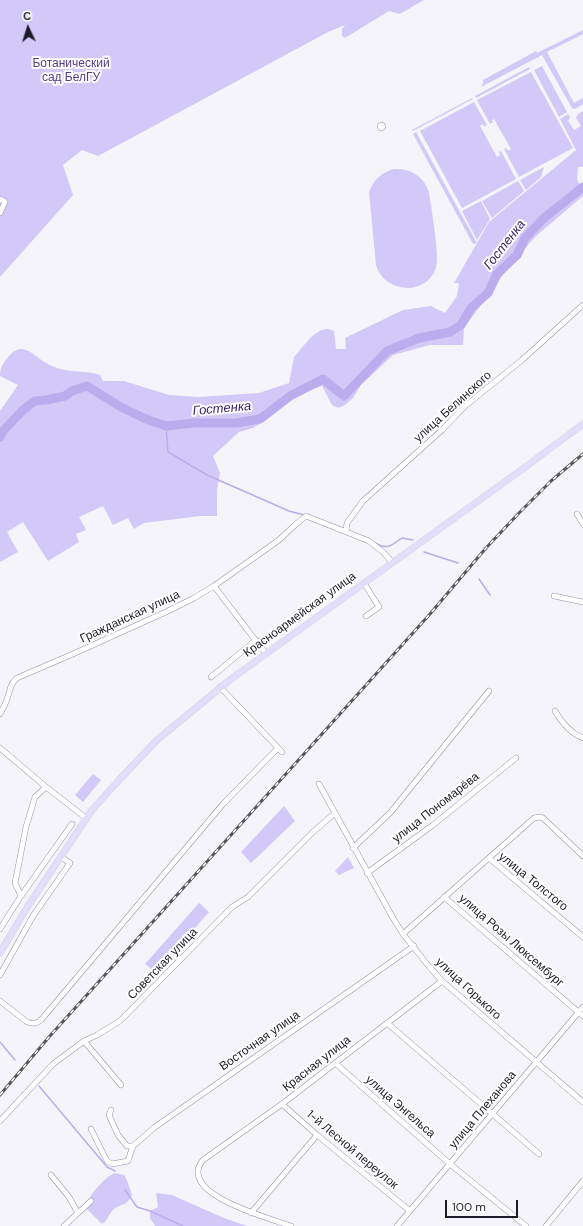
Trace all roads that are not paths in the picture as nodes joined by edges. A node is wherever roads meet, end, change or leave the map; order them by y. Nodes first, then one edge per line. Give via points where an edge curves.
1 (0, 199) edge
2 (0, 213) edge
3 (583, 305) edge
4 (583, 424) edge
5 (577, 514) dead end
6 (583, 524) edge
7 (346, 531) junction
8 (392, 562) junction
9 (364, 583) junction
10 (214, 586) junction
11 (554, 596) dead end
12 (583, 602) edge
13 (366, 616) dead end
14 (256, 640) junction
15 (266, 654) junction
16 (211, 677) dead end
17 (220, 687) junction
18 (489, 691) dead end
19 (555, 711) dead end
20 (0, 714) edge
21 (583, 738) edge
22 (0, 748) edge
23 (516, 758) dead end
24 (319, 784) dead end
25 (46, 787) junction
26 (335, 814) junction
27 (86, 818) junction
28 (72, 824) dead end
29 (353, 848) junction
30 (583, 856) edge
31 (61, 857) junction
32 (489, 858) junction
33 (368, 873) junction
34 (21, 896) junction
35 (444, 897) junction
36 (0, 929) edge
37 (403, 934) junction
38 (583, 937) edge
39 (414, 946) junction
40 (0, 953) edge
41 (0, 975) edge
42 (442, 981) junction
43 (0, 1001) edge
44 (583, 1008) edge
45 (581, 1014) edge
46 (386, 1023) junction
47 (84, 1041) junction
48 (335, 1063) junction
49 (536, 1063) junction
50 (121, 1086) dead end
51 (583, 1102) edge
52 (282, 1104) junction
53 (110, 1110) dead end
54 (492, 1115) junction
55 (0, 1121) edge
56 (92, 1129) dead end
57 (317, 1135) junction
58 (133, 1146) junction
59 (539, 1154) dead end
60 (450, 1164) junction
61 (51, 1175) dead end
62 (583, 1181) edge
63 (91, 1201) dead end
64 (410, 1212) junction
65 (78, 1213) junction
66 (251, 1213) junction
67 (64, 1226) edge
68 (291, 1226) edge
69 (397, 1226) edge
70 (526, 1226) edge
71 (546, 1226) edge

1 - 2 street via 5,202
3 - 7 street, улица Белинского via 522,360 465,406 363,501 347,523
4 - 8 main road, Красноармейская улица
5 - 6 street
7 - 8 street via 369,542
7 - 10 street, Гражданская улица via 306,516 279,540
8 - 9 main road, Красноармейская улица
9 - 13 street via 379,607
9 - 15 main road, Красноармейская улица
10 - 14 street
10 - 20 street, Гражданская улица via 168,611 17,678 9,689
11 - 12 street
14 - 15 street
14 - 16 street
15 - 17 main road, Красноармейская улица
17 - 27 main road, Красноармейская улица via 157,740
17 - 43 street via 280,750 224,804 41,1020 32,1024 27,1022
18 - 29 street via 390,813
19 - 21 street via 561,722
22 - 25 street
23 - 33 street, улица Пономарёва
24 - 26 street, улица Горького
25 - 27 street
25 - 34 street via 35,796 26,827 15,883
26 - 29 street, улица Горького
26 - 47 street, Советская улица via 313,832 248,897 232,907 120,1021
27 - 31 main road, Красноармейская улица
28 - 34 street
29 - 33 street, улица Горького
30 - 32 street via 539,817 534,818
31 - 40 main road, Красноармейская улица
31 - 41 street via 70,863 33,916
32 - 35 street
32 - 38 street, улица Толстого
33 - 37 street, улица Горького
34 - 36 street
35 - 37 street
35 - 45 street, улица Розы Люксембург
37 - 39 street, улица Горького
39 - 42 street, улица Горького
39 - 58 street, Восточная улица via 155,1127
42 - 46 street, Красная улица
42 - 49 street, улица Горького
44 - 45 street, улица Плеханова
45 - 49 street, улица Плеханова
46 - 48 street, Красная улица
46 - 54 street
47 - 50 street
47 - 55 street, Советская улица via 53,1064
48 - 52 street, Красная улица
48 - 60 street, улица Энгельса
49 - 51 street, улица Горького
49 - 54 street, улица Плеханова
52 - 57 street, 1-й Лесной переулок
52 - 66 street, Красная улица via 199,1165 198,1172 206,1189
53 - 58 street via 109,1115 118,1135 127,1146
54 - 59 street
54 - 60 street, улица Плеханова
56 - 58 street via 107,1161 112,1164 128,1161
57 - 64 street, 1-й Лесной переулок
57 - 66 street
60 - 64 street, улица Плеханова
60 - 70 street, улица Энгельса
61 - 65 street
62 - 71 street
63 - 65 street
64 - 69 street, улица Плеханова
65 - 67 street
66 - 68 street

